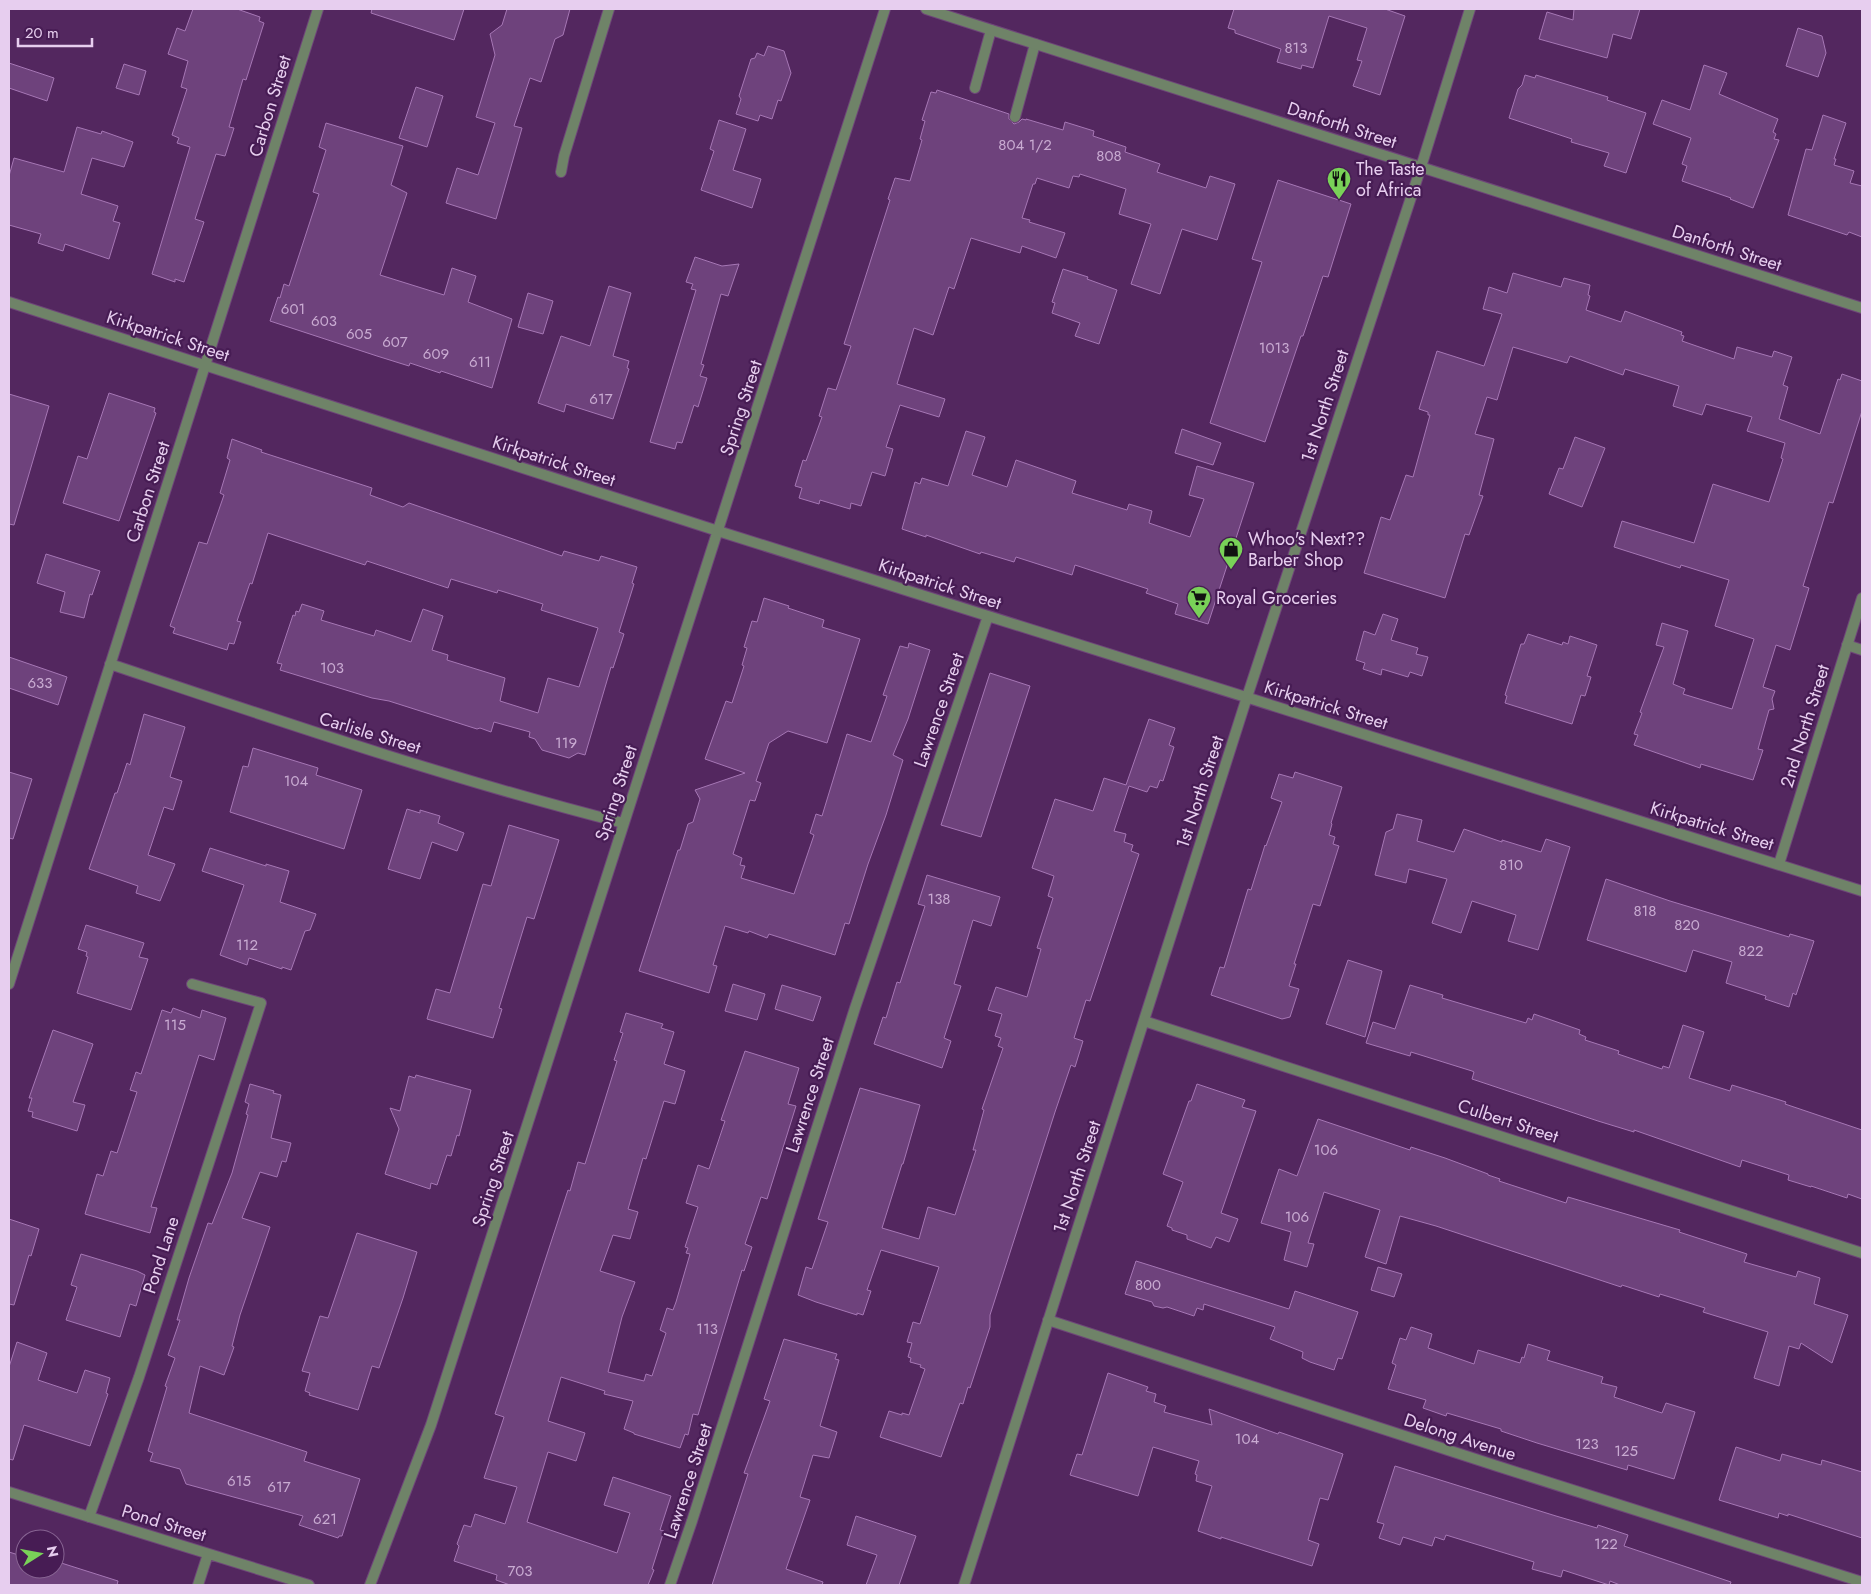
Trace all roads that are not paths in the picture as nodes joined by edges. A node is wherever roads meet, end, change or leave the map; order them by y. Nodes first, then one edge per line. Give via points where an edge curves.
1 (318, 9) edge
2 (609, 9) edge
3 (885, 9) edge
4 (926, 9) edge
5 (1470, 9) edge
6 (991, 30) junction
7 (1035, 44) junction
8 (975, 88) dead end
9 (1015, 117) dead end
10 (1421, 167) junction
11 (561, 172) dead end
12 (9, 302) edge
13 (1862, 308) edge
14 (206, 365) junction
15 (718, 531) junction
16 (1862, 598) edge
17 (988, 616) junction
18 (1847, 645) junction
19 (1862, 650) edge
20 (110, 664) junction
21 (1247, 697) junction
22 (623, 823) junction
23 (1778, 864) junction
24 (1862, 891) edge
25 (9, 984) edge
26 (192, 984) dead end
27 (1144, 1021) junction
28 (1862, 1253) edge
29 (1048, 1320) junction
30 (9, 1492) edge
31 (89, 1517) junction
32 (208, 1554) junction
33 (1862, 1582) edge
34 (198, 1585) edge
35 (309, 1585) edge
36 (370, 1585) edge
37 (670, 1585) edge
38 (964, 1585) edge

1 - 14 street, Carbon Street
2 - 11 street
3 - 15 street, Spring Street
4 - 6 street, Danforth Street
5 - 10 street, 1st North Street
6 - 7 street, Danforth Street
6 - 8 street
7 - 9 street
7 - 10 street, Danforth Street
10 - 13 street, Danforth Street
10 - 21 street, 1st North Street
12 - 14 street, Kirkpatrick Street
14 - 15 street, Kirkpatrick Street
14 - 20 street, Carbon Street
15 - 17 street, Kirkpatrick Street
15 - 22 street, Spring Street
16 - 18 street, 2nd North Street
17 - 21 street, Kirkpatrick Street
17 - 37 street, Lawrence Street via 855,1008
18 - 19 street
18 - 23 street, 2nd North Street
20 - 22 street, Carlisle Street via 340,742
20 - 25 street, Carbon Street
21 - 23 street, Kirkpatrick Street
21 - 27 street, 1st North Street
22 - 36 street, Spring Street via 432,1425
23 - 24 street, Kirkpatrick Street
26 - 31 street, Pond Lane via 261,1003 139,1377
27 - 28 street, Culbert Street
27 - 29 street, 1st North Street
29 - 33 street, Delong Avenue
29 - 38 street, 1st North Street
30 - 31 street, Pond Street
31 - 32 street, Pond Street
32 - 34 street
32 - 35 street, Pond Street

